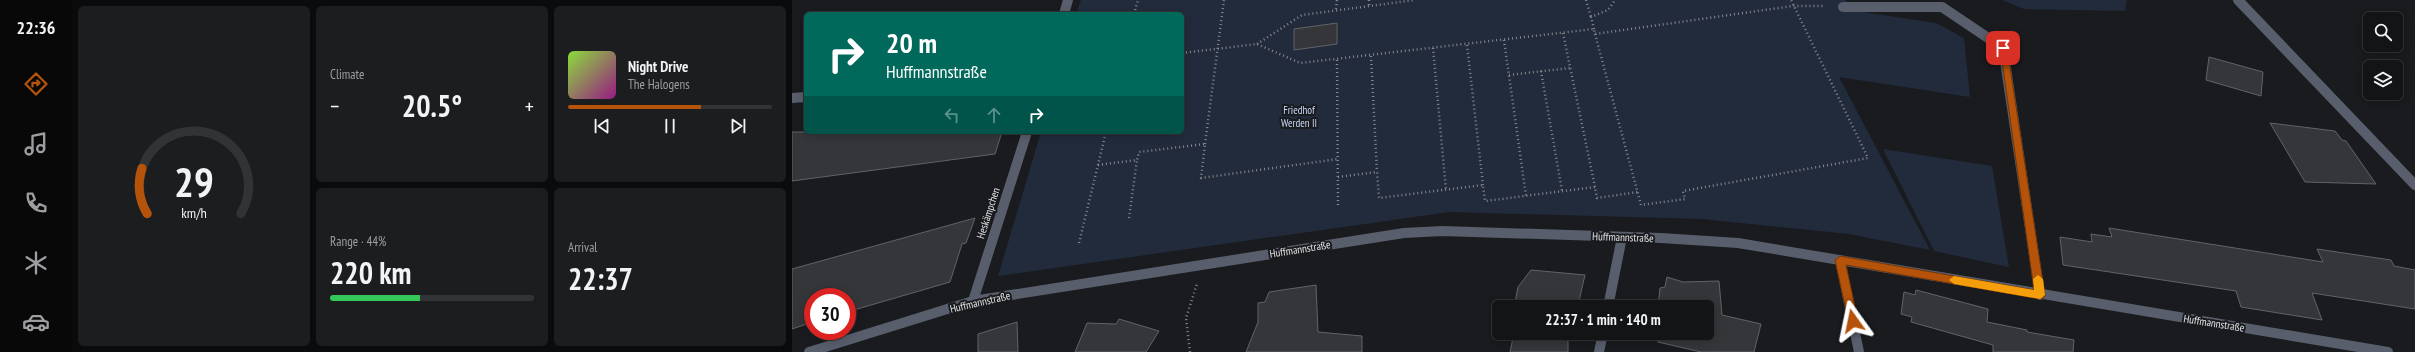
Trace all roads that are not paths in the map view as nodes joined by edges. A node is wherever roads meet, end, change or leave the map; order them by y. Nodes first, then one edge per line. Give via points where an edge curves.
1 (1068, 0) edge
2 (2238, 0) edge
3 (1843, 7) road end
4 (1065, 12) edge
5 (804, 97) edge
6 (792, 98) edge
7 (1026, 134) edge
8 (2415, 185) edge
9 (1622, 237) junction
10 (1840, 260) junction
11 (2040, 295) junction
12 (1609, 300) edge
13 (973, 301) junction
14 (1602, 340) edge
15 (809, 352) edge
16 (1599, 352) edge
17 (1859, 352) edge
18 (2388, 352) edge

1 - 4 street
2 - 8 street
3 - 11 street via 1942,7 2003,48
5 - 6 street
7 - 13 street, Heskämpchen
9 - 10 street, Huffmannstraße via 1738,243
9 - 12 street
9 - 13 street, Huffmannstraße via 1442,231 1404,233
10 - 11 street, Huffmannstraße
10 - 17 street
11 - 18 street, Huffmannstraße
13 - 15 street, Huffmannstraße
14 - 16 street

